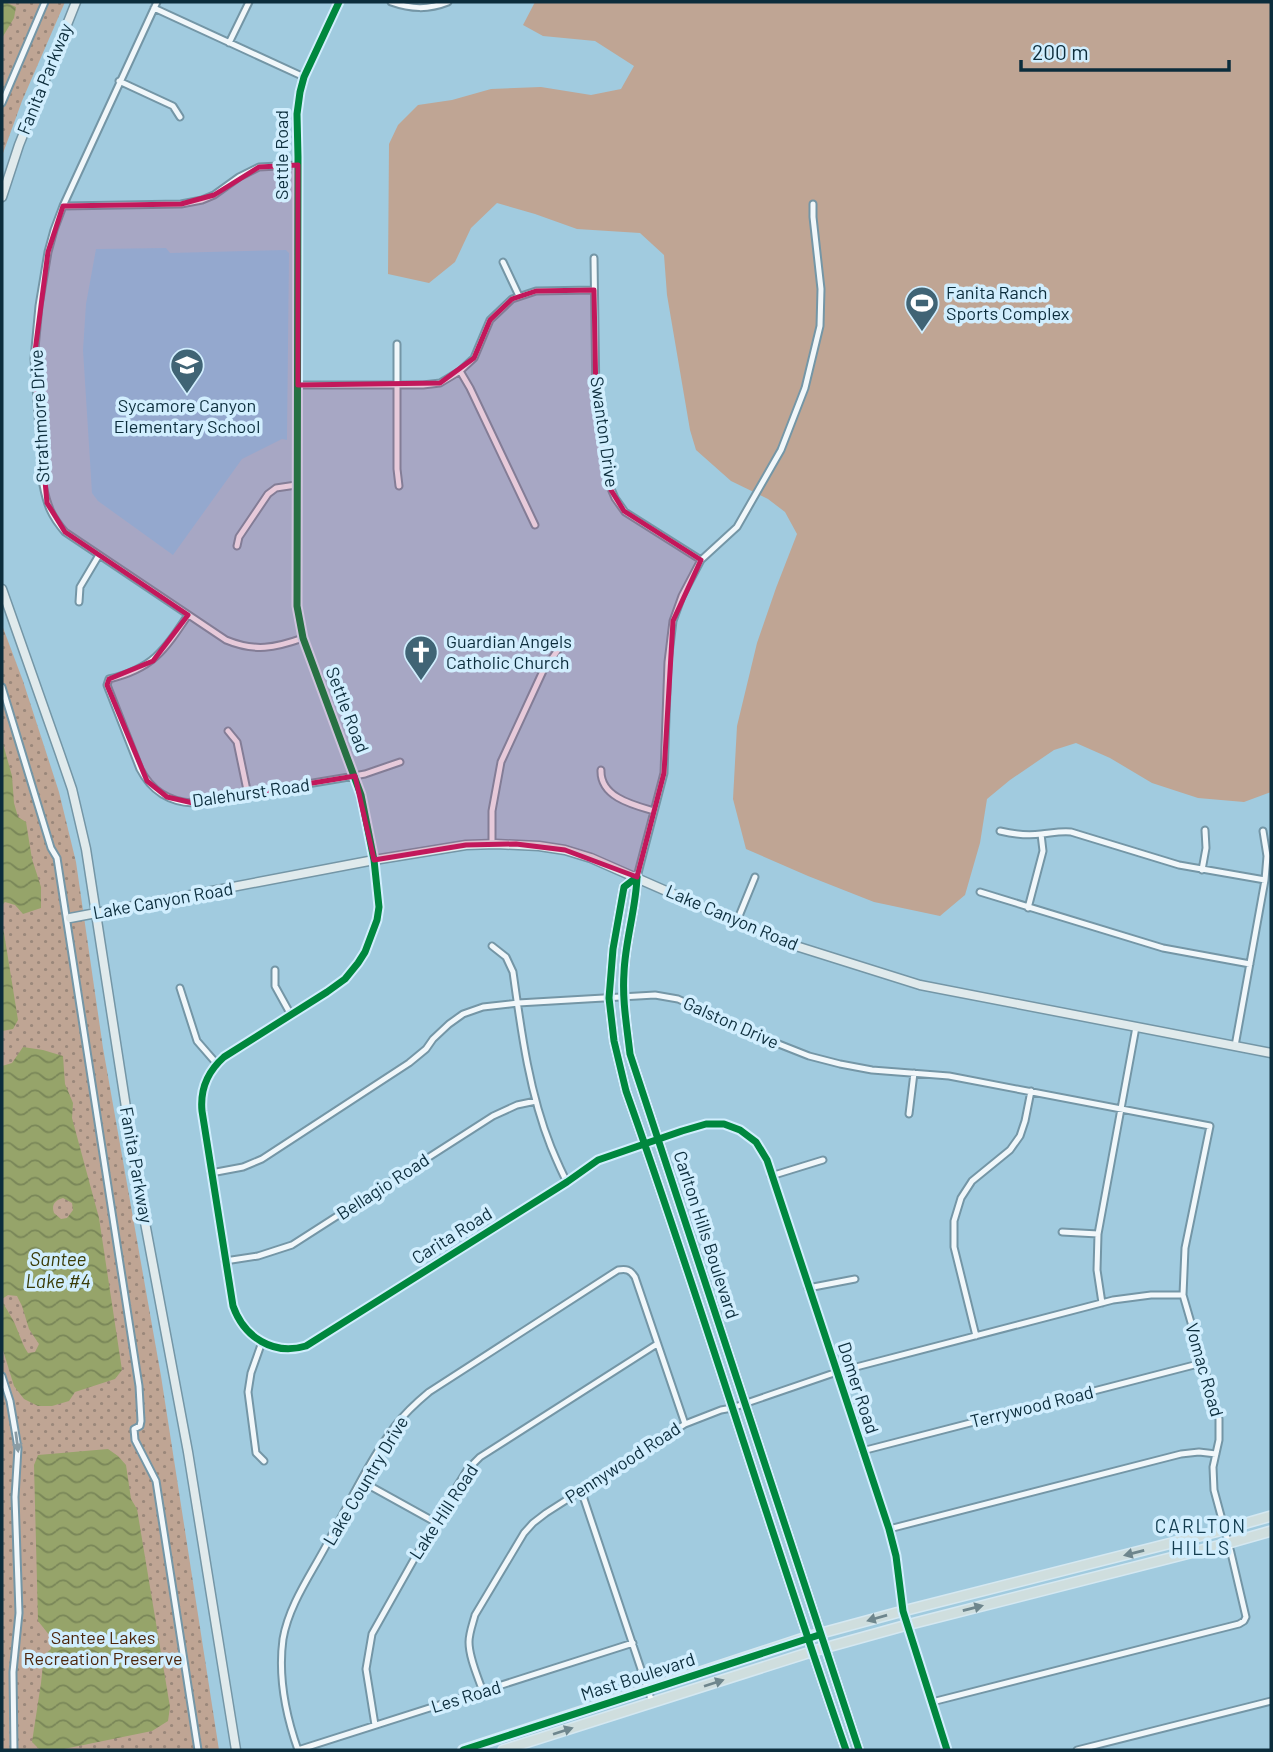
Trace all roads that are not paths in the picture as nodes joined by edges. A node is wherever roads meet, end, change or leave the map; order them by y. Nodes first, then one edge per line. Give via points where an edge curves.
1 (45, 2) edge
2 (76, 2) edge
3 (249, 2) edge
4 (340, 2) edge
5 (391, 2) edge
6 (448, 2) edge
7 (155, 5) edge
8 (229, 43) junction
9 (304, 77) junction
10 (119, 81) junction
11 (2, 103) edge
12 (180, 117) dead end
13 (298, 165) junction
14 (2, 197) edge
15 (813, 204) dead end
16 (63, 206) junction
17 (594, 258) dead end
18 (503, 262) dead end
19 (594, 290) junction
20 (519, 296) junction
21 (397, 344) dead end
22 (460, 371) junction
23 (298, 385) junction
24 (398, 385) junction
25 (296, 485) junction
26 (399, 486) dead end
27 (535, 525) dead end
28 (237, 545) dead end
29 (99, 555) junction
30 (701, 560) junction
31 (2, 589) edge
32 (79, 602) dead end
33 (188, 615) junction
34 (303, 638) junction
35 (561, 647) dead end
36 (2, 687) edge
37 (229, 731) dead end
38 (400, 762) dead end
39 (601, 770) dead end
40 (355, 776) junction
41 (248, 795) junction
42 (654, 811) junction
43 (1205, 830) dead end
44 (1000, 831) dead end
45 (1263, 831) dead end
46 (1041, 834) junction
47 (492, 844) junction
48 (374, 860) junction
49 (1202, 870) junction
50 (637, 877) junction
51 (755, 877) dead end
52 (1265, 880) junction
53 (980, 892) dead end
54 (1028, 908) junction
55 (95, 912) junction
56 (70, 918) dead end
57 (737, 921) junction
58 (492, 946) dead end
59 (1250, 964) junction
60 (275, 970) dead end
61 (180, 988) dead end
62 (624, 996) junction
63 (609, 998) junction
64 (517, 1003) junction
65 (291, 1015) junction
66 (1136, 1026) junction
67 (1235, 1046) junction
68 (1271, 1053) edge
69 (217, 1064) junction
70 (914, 1073) junction
71 (1031, 1091) junction
72 (536, 1101) junction
73 (1122, 1109) junction
74 (909, 1114) dead end
75 (1210, 1126) joint
76 (657, 1140) junction
77 (644, 1144) junction
78 (823, 1160) dead end
79 (211, 1173) junction
80 (771, 1175) junction
81 (567, 1182) junction
82 (1062, 1232) dead end
83 (1098, 1234) junction
84 (225, 1261) junction
85 (855, 1279) dead end
86 (808, 1288) junction
87 (1183, 1295) junction
88 (1102, 1303) junction
89 (976, 1336) junction
90 (262, 1342) junction
91 (657, 1344) junction
92 (1202, 1363) junction
93 (837, 1372) junction
94 (2, 1376) edge
95 (744, 1404) junction
96 (732, 1408) junction
97 (684, 1424) junction
98 (862, 1451) junction
99 (1216, 1454) junction
100 (264, 1461) dead end
101 (361, 1481) junction
102 (581, 1490) junction
103 (1271, 1516) edge
104 (435, 1522) junction
105 (889, 1529) junction
106 (1224, 1530) junction
107 (1271, 1531) edge
108 (1228, 1544) junction
109 (903, 1611) junction
110 (907, 1625) junction
111 (822, 1634) junction
112 (807, 1637) junction
113 (633, 1643) junction
114 (826, 1647) junction
115 (811, 1651) junction
116 (648, 1690) junction
117 (483, 1692) junction
118 (1271, 1701) edge
119 (652, 1702) junction
120 (932, 1702) junction
121 (375, 1725) junction
122 (496, 1739) junction
123 (14, 1750) edge
124 (198, 1750) edge
125 (236, 1750) edge
126 (298, 1750) edge
127 (463, 1750) edge
128 (501, 1750) edge
129 (846, 1750) edge
130 (859, 1750) edge
131 (947, 1750) edge
132 (1077, 1750) edge

1 - 11 street
2 - 14 street, Fanita Parkway
3 - 8 street
4 - 9 street, Settle Road
5 - 6 street via 418,9
7 - 8 street
7 - 10 street, Strathmore Drive
8 - 9 street
9 - 13 street, Settle Road via 297,114
10 - 12 street via 173,106
10 - 16 street, Strathmore Drive
13 - 16 street via 259,167 214,195 181,204
13 - 23 street, Settle Road
15 - 30 street, Carlton Hills Boulevard via 820,326 805,388 781,450 737,527
16 - 29 street, Strathmore Drive via 48,252 34,359 43,485 54,519
17 - 19 street, Swanton Drive
18 - 20 street
19 - 20 street via 536,291
19 - 30 street, Swanton Drive via 596,400 611,490 625,512
20 - 22 street via 490,320 474,358
21 - 24 street
22 - 24 street via 440,383
22 - 27 street
23 - 24 street
23 - 25 street, Settle Road
24 - 26 street
25 - 28 street via 268,494
25 - 34 street, Settle Road via 297,606
29 - 32 street via 79,587
29 - 33 street, Strathmore Drive
30 - 42 street, Carlton Hills Boulevard via 673,621 664,773
31 - 55 street, Fanita Parkway via 72,789
33 - 34 street, Strathmore Drive via 240,646 264,648
33 - 41 street, Dalehurst Road via 153,661 128,675 108,679 107,685 140,769 157,791 193,803
34 - 40 street, Settle Road
35 - 47 street via 543,671 501,761 492,811
36 - 124 street via 57,858 139,1386 141,1421 134,1429 135,1440 156,1481
37 - 41 street via 237,742
38 - 40 street, Dalehurst Road
39 - 42 street via 606,787 625,803
40 - 41 street, Dalehurst Road
40 - 48 street, Settle Road
42 - 50 street, Carlton Hills Boulevard
43 - 49 street
44 - 46 street
45 - 52 street
46 - 49 street via 1071,832
46 - 54 street via 1043,851
47 - 48 street, Lake Canyon Road
47 - 50 street, Lake Canyon Road via 565,850
48 - 55 street, Lake Canyon Road
48 - 65 street, Settle Road via 379,907 365,951 345,979
49 - 52 street
50 - 57 street, Lake Canyon Road
50 - 62 street, Carlton Hills Boulevard via 626,945
50 - 63 street, Carlton Hills Boulevard via 624,887
51 - 57 street
52 - 59 street
53 - 54 street
54 - 59 street via 1163,948
55 - 56 street, Lake Canyon Road
55 - 125 street, Fanita Parkway
57 - 66 street, Lake Canyon Road via 780,942 920,985
58 - 64 street via 506,957 513,972
59 - 67 street
60 - 65 street via 275,986
61 - 69 street via 197,1041
62 - 63 street, Galston Drive
62 - 70 street, Galston Drive via 671,997 809,1056 872,1070
62 - 76 street, Carlton Hills Boulevard via 630,1054
63 - 64 street, Galston Drive
63 - 77 street, Carlton Hills Boulevard via 614,1041
64 - 72 street
64 - 79 street, Galston Drive via 463,1014 409,1063 262,1159
65 - 69 street, Settle Road
66 - 67 street, Lake Canyon Road
66 - 73 street
67 - 68 street, Lake Canyon Road
69 - 79 street, Settle Road via 205,1083 201,1104
70 - 71 street, Galston Drive
70 - 74 street
71 - 73 street, Galston Drive
71 - 89 street via 1020,1136 972,1181 954,1221 954,1247
72 - 81 street
72 - 84 street, Bellagio Road via 493,1116 292,1245
73 - 75 street, Galston Drive
73 - 83 street
75 - 87 street, Vomac Road via 1185,1248
76 - 77 street, Carita Road
76 - 80 street, Domer Road via 706,1124 734,1127 760,1147
76 - 95 street, Carlton Hills Boulevard
77 - 81 street, Carita Road via 598,1160
77 - 96 street, Carlton Hills Boulevard
78 - 80 street
79 - 84 street, Settle Road
80 - 86 street, Domer Road
81 - 90 street, Carita Road via 312,1343 285,1349
82 - 83 street
83 - 88 street
84 - 90 street, Settle Road via 235,1312 246,1330
85 - 86 street
86 - 93 street, Domer Road
87 - 88 street, Pennywood Road via 1143,1295
87 - 92 street, Vomac Road
88 - 89 street, Pennywood Road
89 - 93 street, Pennywood Road
90 - 100 street via 248,1392 256,1453
91 - 97 street
91 - 101 street, Lake Country Drive via 635,1277 631,1270 618,1270 429,1392 392,1429
91 - 104 street, Lake Hill Road via 480,1457
92 - 98 street, Terrywood Road
92 - 99 street, Vomac Road via 1219,1419
93 - 95 street, Pennywood Road
93 - 98 street, Domer Road
94 -> 123 street via 18,1448
95 - 96 street, Pennywood Road
95 - 111 street, Carlton Hills Boulevard
96 - 97 street, Pennywood Road
96 - 112 street, Carlton Hills Boulevard
97 - 102 street, Pennywood Road
98 - 105 street, Domer Road
99 - 105 street via 1181,1454
99 - 106 street, Vomac Road via 1213,1482
101 - 104 street
101 - 126 street, Lake Country Drive via 299,1594 286,1628 282,1673
102 - 113 street
102 - 117 street, Pennywood Road via 533,1522 475,1615 469,1642
103 - 106 main road, Mast Boulevard
104 - 121 street, Lake Hill Road via 372,1634 366,1669
105 - 109 street, Domer Road
106 - 108 street, Vomac Road
106 -> 109 main road, Mast Boulevard
107 - 108 main road, Mast Boulevard
110 -> 108 main road, Mast Boulevard
108 - 120 street, Vomac Road via 1244,1621
109 - 110 street, Domer Road
109 -> 111 main road, Mast Boulevard
110 - 114 main road, Mast Boulevard
110 - 120 street, Domer Road
111 - 112 main road, Mast Boulevard
111 - 114 street, Carlton Hills Boulevard
112 - 115 street, Carlton Hills Boulevard
112 - 116 main road, Mast Boulevard
113 - 116 street
113 - 117 street, Les Road
114 - 115 main road, Mast Boulevard
114 - 130 street, Carlton Hills Boulevard
119 -> 115 main road, Mast Boulevard
115 - 129 street, Carlton Hills Boulevard
116 - 119 street
116 - 122 main road, Mast Boulevard
117 - 121 street, Les Road
118 - 132 street
128 -> 119 main road, Mast Boulevard
120 - 131 street, Domer Road
121 - 126 street, Les Road
122 - 127 main road, Mast Boulevard
122 - 128 street

